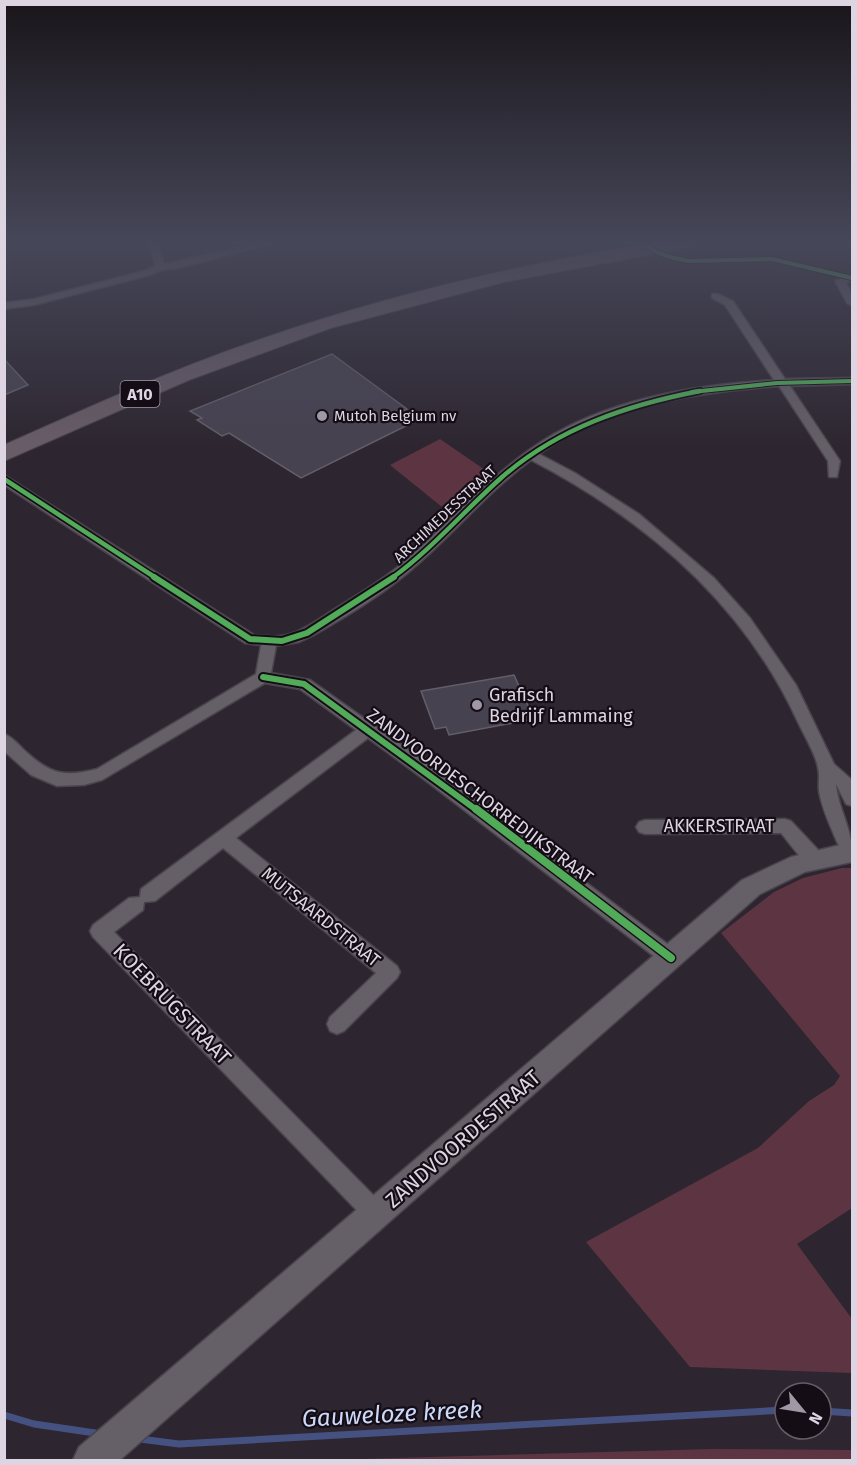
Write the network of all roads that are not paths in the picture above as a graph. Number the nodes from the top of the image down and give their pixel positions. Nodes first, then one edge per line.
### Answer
1 (332, 311) edge
2 (371, 311) edge
3 (735, 311) edge
4 (782, 381) junction
5 (852, 381) edge
6 (4, 440) edge
7 (4, 454) edge
8 (531, 455) junction
9 (833, 474) dead end
10 (4, 479) edge
11 (269, 642) junction
12 (263, 677) junction
13 (367, 730) junction
14 (4, 740) edge
15 (827, 768) junction
16 (852, 799) edge
17 (645, 827) dead end
18 (223, 838) junction
19 (852, 845) edge
20 (852, 852) edge
21 (814, 858) junction
22 (671, 958) junction
23 (337, 1024) dead end
24 (376, 1214) junction
25 (92, 1461) edge

1 - 6 highway, A10
2 - 7 highway, A10
3 - 4 street
4 - 5 street, ARCHIMEDESSTRAAT
4 - 8 street, ARCHIMEDESSTRAAT
4 - 9 street
8 - 11 street, ARCHIMEDESSTRAAT
8 - 15 street
10 - 11 street
11 - 12 street
12 - 13 street, ZANDVOORDESCHORREDIJKSTRAAT
12 - 14 street
13 - 18 street, KOEBRUGSTRAAT
13 - 22 street, ZANDVOORDESCHORREDIJKSTRAAT
15 - 16 street
15 - 19 street
17 - 21 street, AKKERSTRAAT
18 - 23 street, MUTSAARDSTRAAT
18 - 24 street, KOEBRUGSTRAAT
20 - 21 main road, ZANDVOORDESTRAAT
21 - 22 main road, ZANDVOORDESTRAAT
22 - 24 main road, ZANDVOORDESTRAAT
24 - 25 main road, ZANDVOORDESTRAAT

